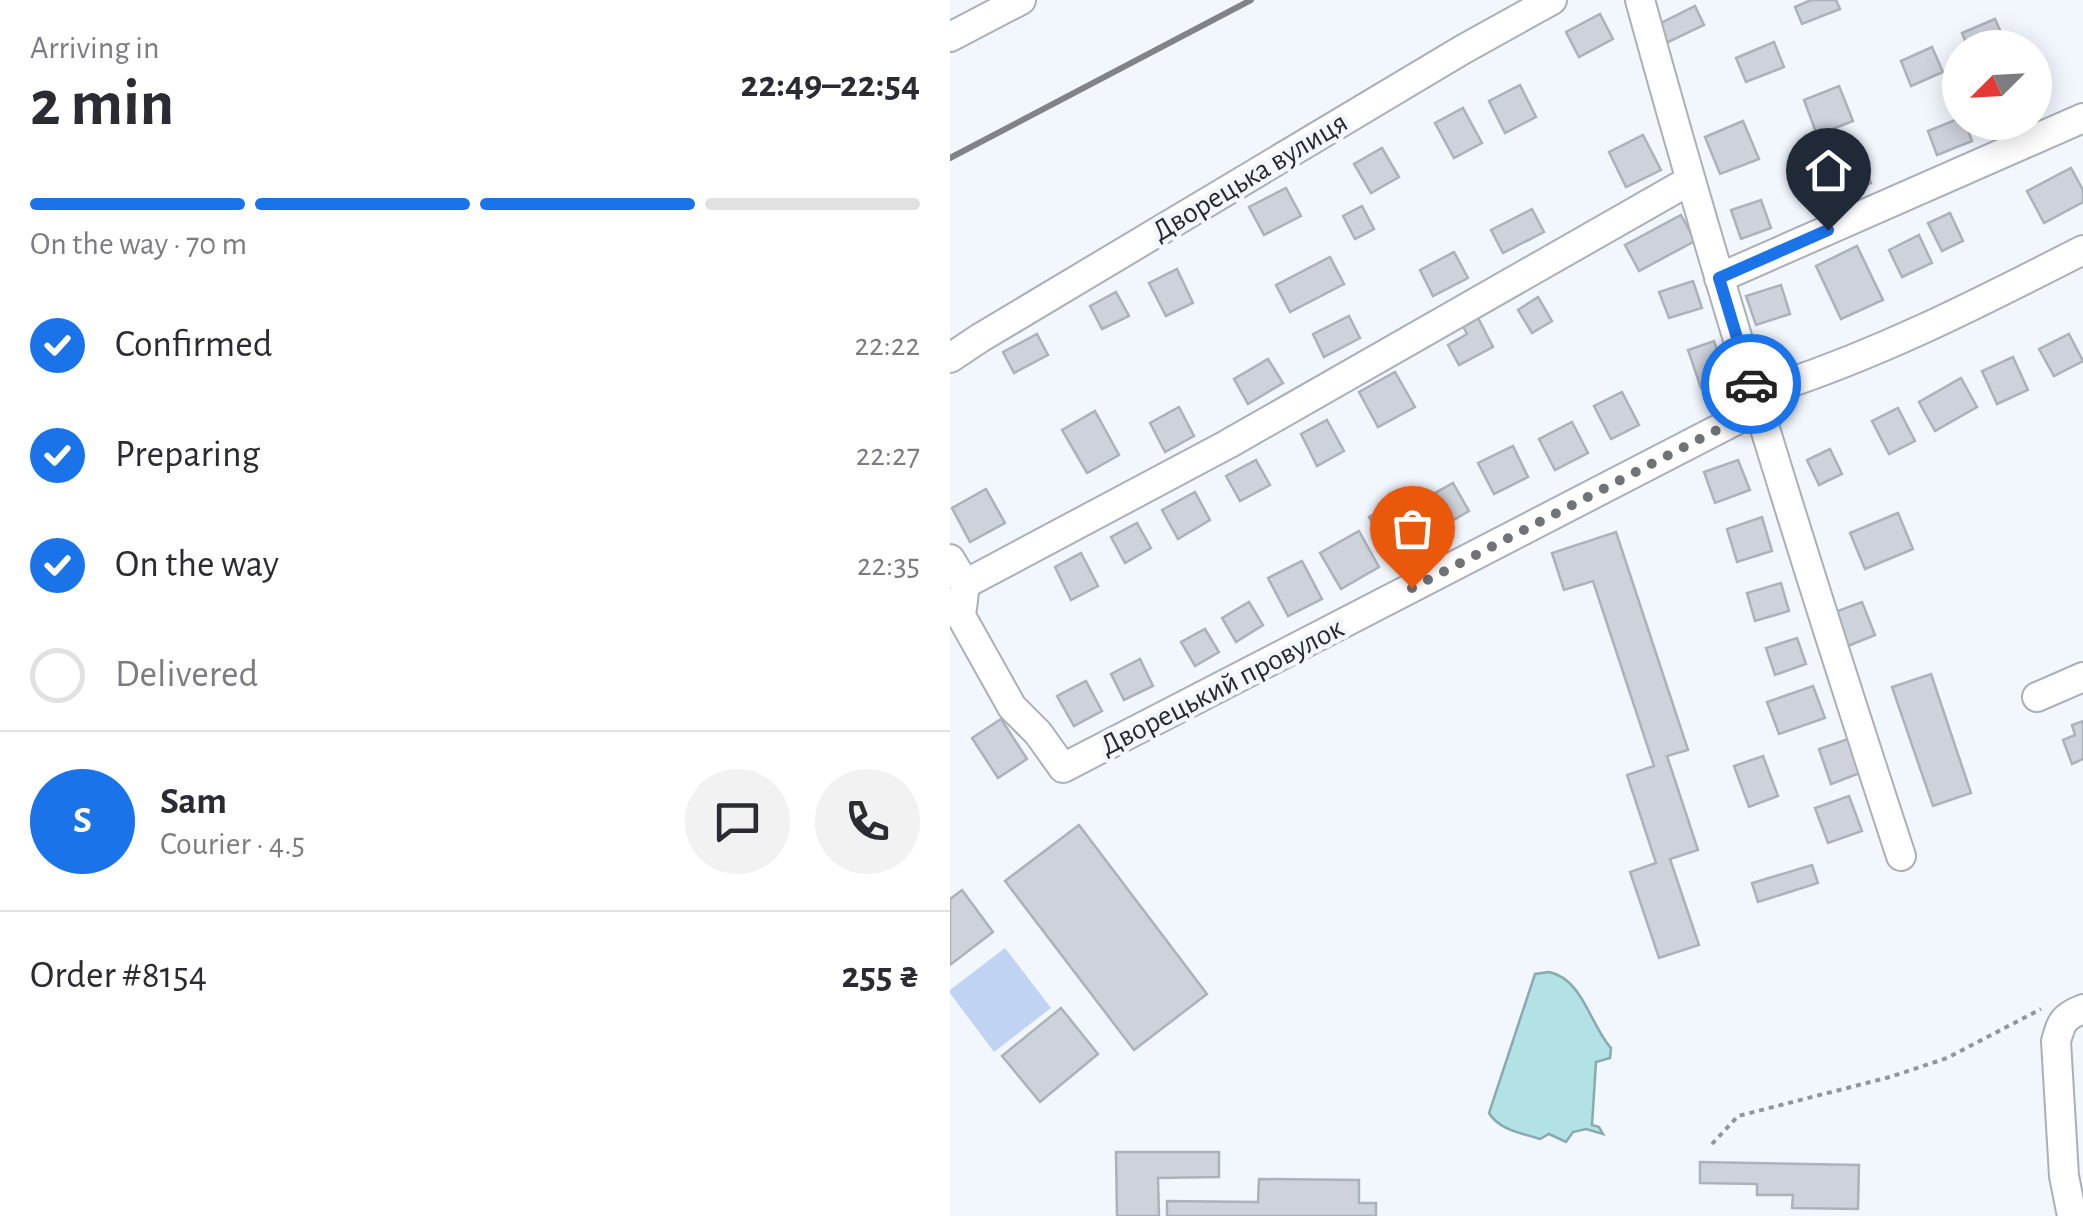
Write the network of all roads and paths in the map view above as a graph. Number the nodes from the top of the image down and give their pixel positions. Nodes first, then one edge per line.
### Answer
1 (1021, 0) edge
2 (1552, 0) edge
3 (1640, 0) edge
4 (950, 36) edge
5 (2083, 118) edge
6 (1690, 181) junction
7 (2083, 250) edge
8 (1719, 278) junction
9 (950, 358) edge
10 (1757, 404) junction
11 (957, 571) edge
12 (2083, 677) edge
13 (2036, 697) dead end
14 (1901, 856) dead end
15 (2048, 1005) dead end
16 (2083, 1009) edge
17 (1712, 1144) dead end
18 (2072, 1216) edge

1 - 4 street
2 - 9 street, Дворецька вулиця
3 - 6 street
5 - 8 street
6 - 8 street
6 - 11 street
7 - 10 street, Дворецький провулок
8 - 10 street
10 - 11 street, Дворецький провулок
10 - 14 street
12 - 13 street
15 - 17 path
16 - 18 street

